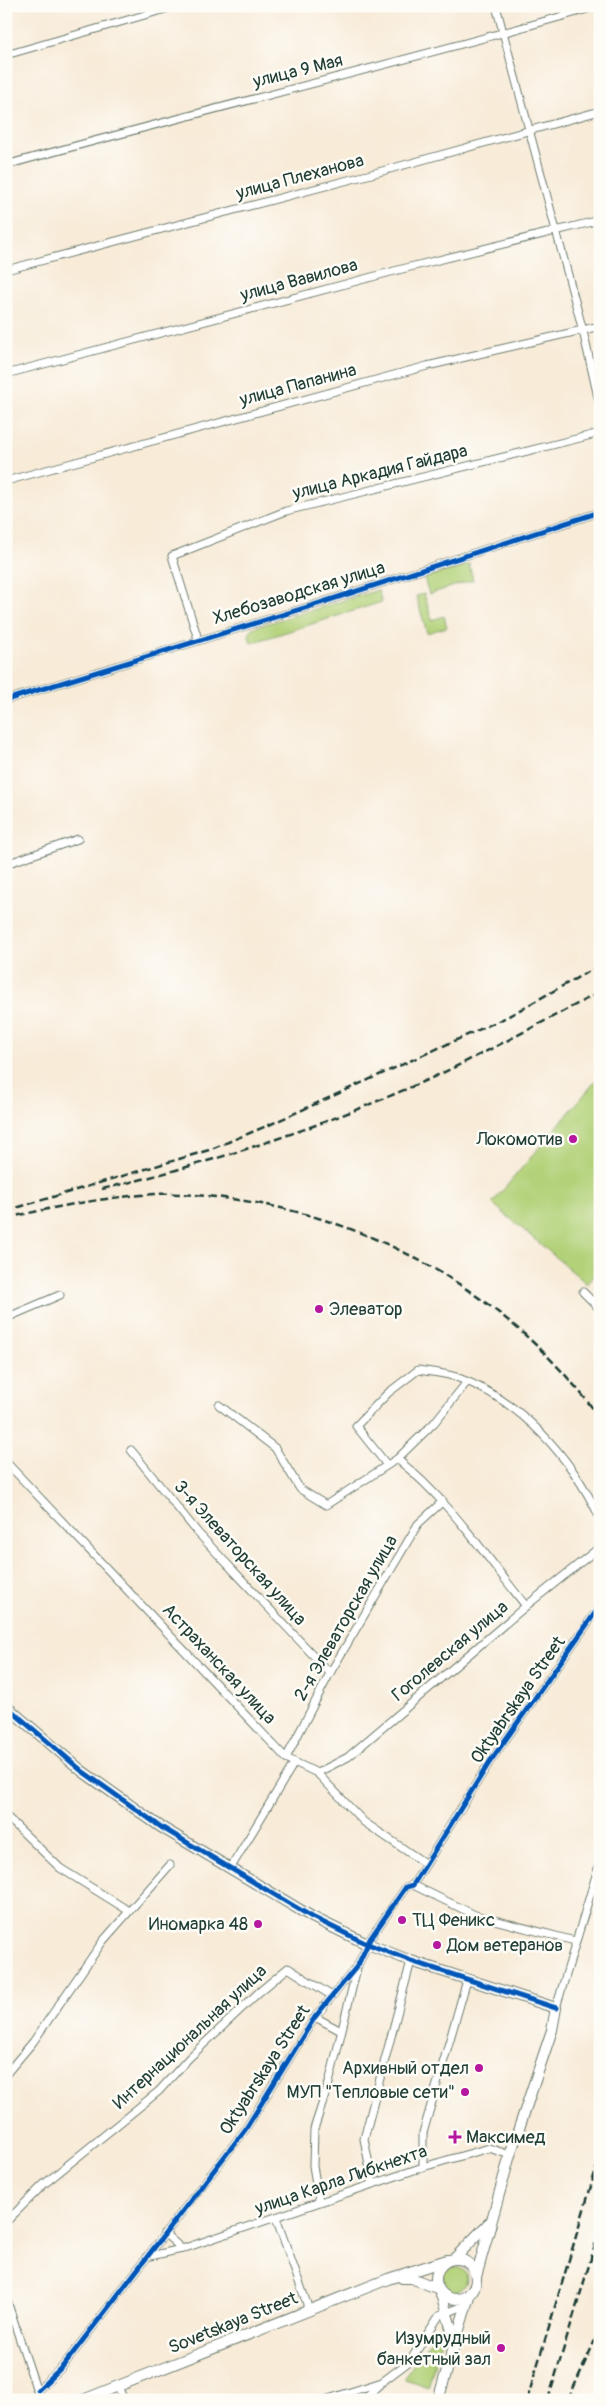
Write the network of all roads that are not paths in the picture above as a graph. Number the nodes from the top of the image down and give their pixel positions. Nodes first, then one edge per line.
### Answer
1 (176, 6) edge
2 (496, 6) edge
3 (598, 6) edge
4 (503, 33) junction
5 (6, 55) edge
6 (600, 110) edge
7 (528, 130) junction
8 (6, 165) edge
9 (600, 220) edge
10 (556, 231) junction
11 (6, 270) edge
12 (600, 326) edge
13 (583, 331) junction
14 (6, 374) edge
15 (600, 406) edge
16 (600, 433) edge
17 (6, 481) edge
18 (600, 512) edge
19 (198, 639) junction
20 (6, 700) edge
21 (78, 839) dead end
22 (6, 864) edge
23 (583, 1292) dead end
24 (60, 1295) dead end
25 (600, 1309) edge
26 (6, 1318) edge
27 (467, 1382) junction
28 (218, 1405) dead end
29 (131, 1450) dead end
30 (397, 1459) junction
31 (6, 1462) edge
32 (387, 1465) junction
33 (443, 1501) junction
34 (600, 1518) edge
35 (600, 1547) edge
36 (526, 1606) junction
37 (600, 1606) edge
38 (330, 1673) junction
39 (6, 1706) edge
40 (286, 1758) junction
41 (294, 1763) junction
42 (317, 1773) junction
43 (6, 1816) edge
44 (600, 1862) edge
45 (426, 1864) junction
46 (170, 1865) dead end
47 (230, 1869) junction
48 (413, 1885) junction
49 (129, 1911) junction
50 (575, 1941) junction
51 (368, 1944) junction
52 (411, 1961) junction
53 (358, 1965) junction
54 (467, 1980) junction
55 (332, 1996) junction
56 (556, 2008) junction
57 (315, 2017) junction
58 (341, 2031) junction
59 (6, 2074) edge
60 (510, 2155) junction
61 (423, 2167) junction
62 (373, 2184) junction
63 (320, 2201) junction
64 (276, 2218) junction
65 (492, 2220) junction
66 (6, 2222) edge
67 (164, 2233) junction
68 (182, 2249) junction
69 (146, 2257) junction
70 (451, 2259) junction
71 (476, 2277) junction
72 (396, 2278) junction
73 (439, 2291) junction
74 (470, 2293) junction
75 (6, 2298) edge
76 (466, 2305) junction
77 (307, 2311) junction
78 (448, 2312) junction
79 (455, 2342) junction
80 (382, 2382) junction
81 (367, 2386) junction
82 (118, 2387) junction
83 (38, 2390) junction
84 (366, 2397) edge
85 (40, 2400) edge
86 (83, 2400) edge
87 (124, 2400) edge
88 (325, 2400) edge
89 (438, 2400) edge

1 - 5 street
2 - 4 street
3 - 4 street, улица 9 Мая
4 - 7 street
4 - 8 street, улица 9 Мая
6 - 7 street, улица Плеханова
7 - 10 street
7 - 11 street, улица Плеханова
9 - 10 street, улица Вавилова
10 - 13 street
10 - 14 street, улица Вавилова
12 - 13 street, улица Папанина
13 - 15 street
13 - 17 street, улица Папанина
16 - 19 street, улица Аркадия Гайдара
18 - 19 street, Хлебозаводская улица
19 - 20 street, Хлебозаводская улица
21 - 22 street
23 - 25 street
24 - 26 street
27 - 30 street
27 - 32 street
27 - 34 street
28 - 32 street
29 - 38 street, 3-я Элеваторская улица
30 - 32 street
30 - 33 street
31 - 40 street, Астраханская улица
33 - 36 street
33 - 38 street, 2-я Элеваторская улица
35 - 36 street, Гоголевская улица
36 - 42 street, Гоголевская улица
37 - 45 street, Oktyabrskaya Street
38 - 40 street, 2-я Элеваторская улица
39 - 47 street
40 - 41 street, Астраханская улица
41 - 42 street, Астраханская улица
41 - 47 street
42 - 45 street, Астраханская улица
43 - 49 street
44 - 50 street
45 - 48 street, Oktyabrskaya Street
46 - 49 street
47 - 51 street
48 - 50 street
48 - 51 street, Oktyabrskaya Street
49 - 59 street
50 - 56 street
51 - 52 street
51 - 53 street, Oktyabrskaya Street
52 - 54 street
52 - 62 street
53 - 55 street, Oktyabrskaya Street
53 - 58 street
54 - 56 street
54 - 61 street
55 - 57 street, Oktyabrskaya Street
55 - 66 street, Интернациональная улица
56 - 60 street
57 - 58 street
57 - 67 street, Oktyabrskaya Street
58 - 63 street
60 - 61 street, улица Карла Либкнехта
60 - 65 street
61 - 62 street, улица Карла Либкнехта
62 - 63 street, улица Карла Либкнехта
63 - 64 street, улица Карла Либкнехта
64 - 68 street, улица Карла Либкнехта
64 - 77 street
65 - 70 street
65 - 71 street
67 - 68 street
67 - 69 street, Oktyabrskaya Street
68 - 69 street, улица Карла Либкнехта
69 - 83 street, Oktyabrskaya Street
70 - 71 street
70 - 72 street, Sovetskaya Street
70 - 73 street
71 - 74 street
72 - 73 street, Sovetskaya Street
72 - 77 street, Sovetskaya Street
73 - 74 street
73 - 78 street
74 - 76 street
75 - 83 street
76 - 78 street
76 - 79 street
77 - 82 street, Sovetskaya Street
78 - 79 street
78 - 80 street
79 - 89 street
80 - 81 street
80 - 84 street
81 - 84 street
81 - 88 street
82 - 86 street, Sovetskaya Street
82 - 87 street
83 - 85 street

